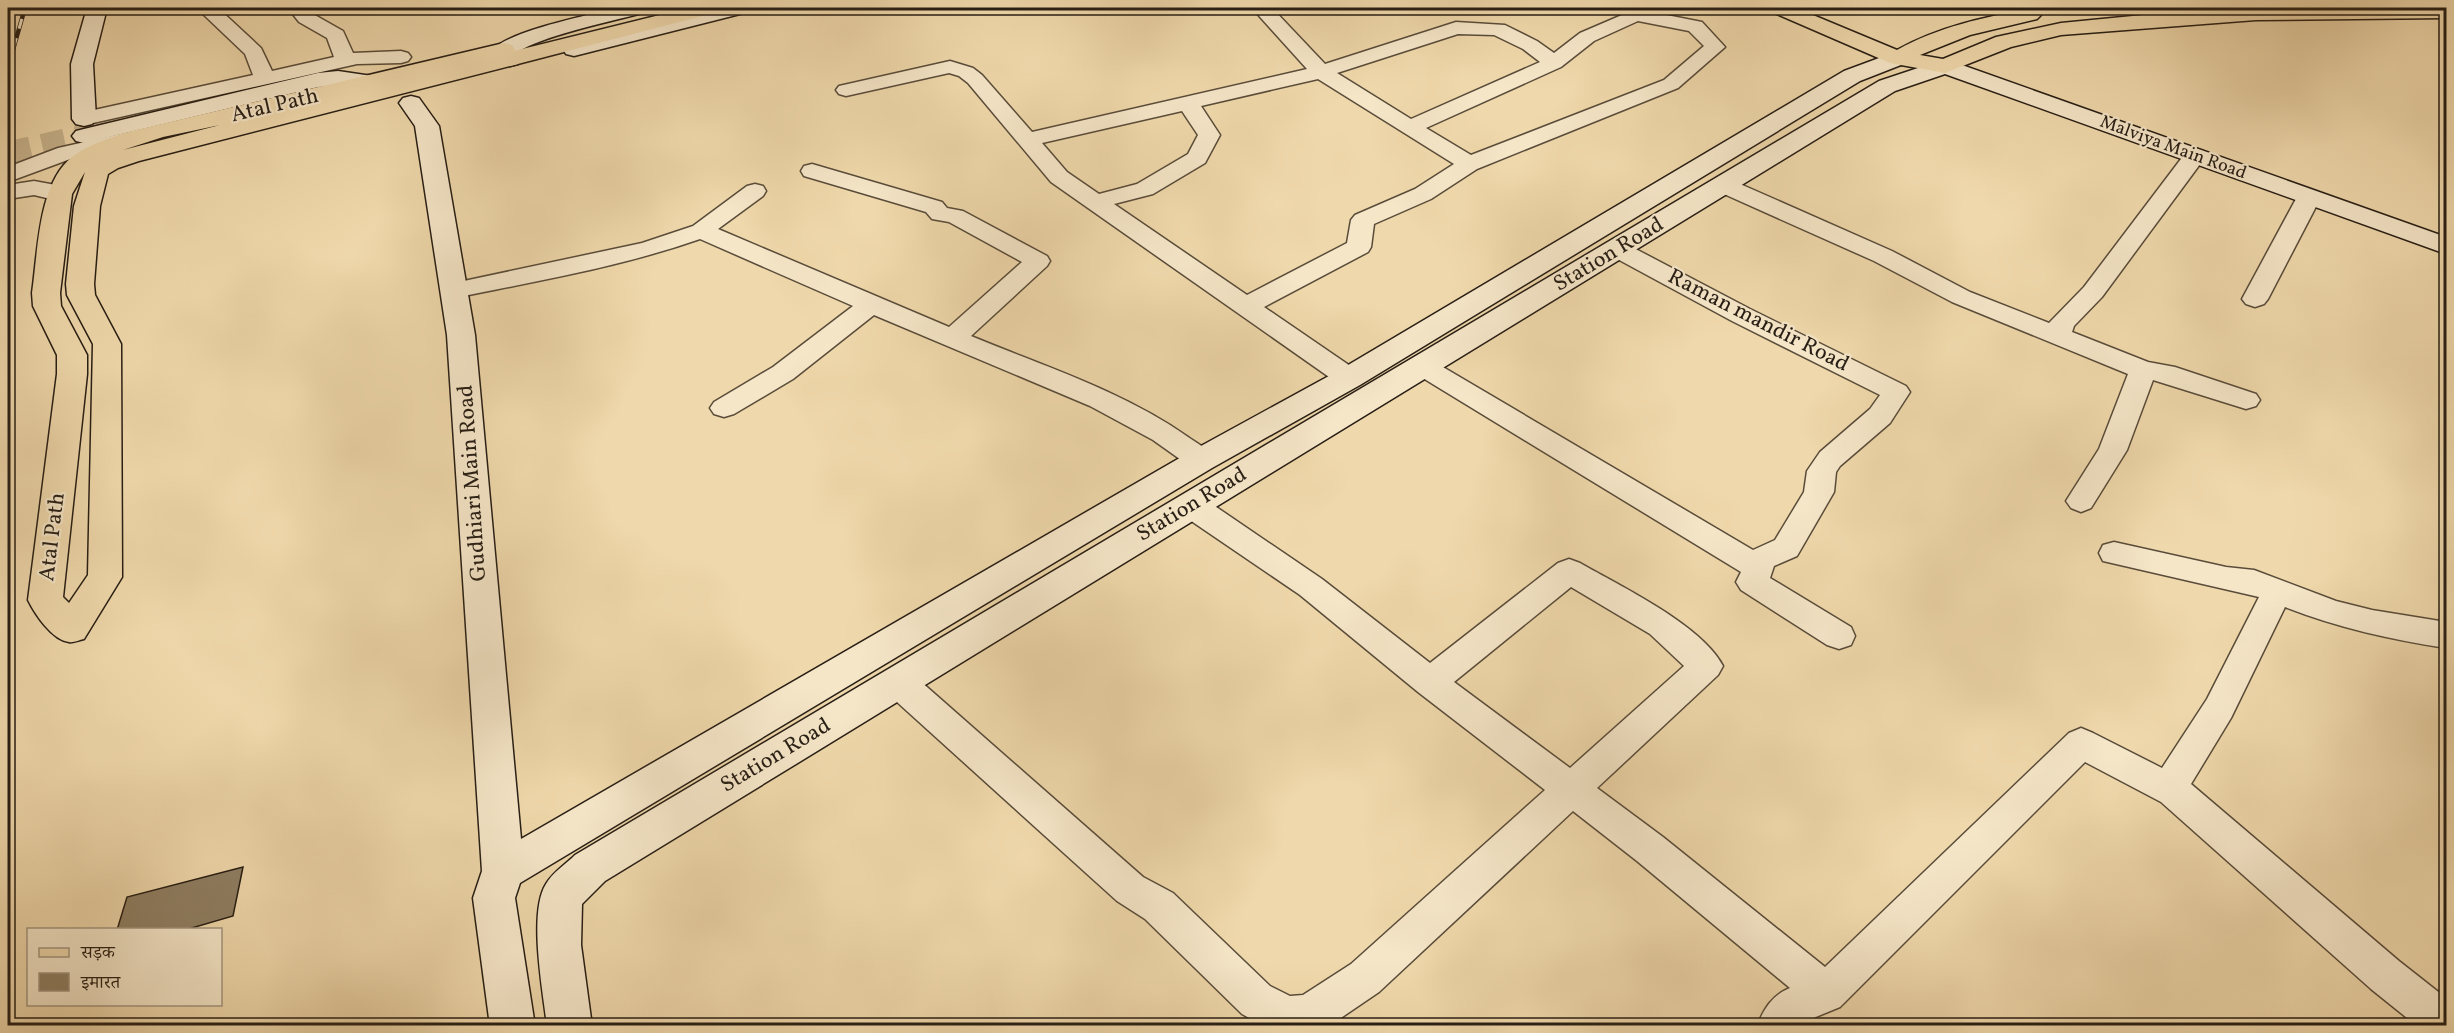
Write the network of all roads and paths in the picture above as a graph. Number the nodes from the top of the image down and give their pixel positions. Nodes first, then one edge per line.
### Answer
1 (97, 8) edge
2 (297, 8) edge
3 (639, 8) edge
4 (669, 8) edge
5 (711, 8) edge
6 (741, 8) edge
7 (1262, 8) edge
8 (1779, 8) edge
9 (2096, 8) edge
10 (215, 9) edge
11 (1640, 11) edge
12 (2446, 12) edge
13 (552, 43) junction
14 (1907, 46) junction
15 (507, 55) junction
16 (344, 56) junction
17 (401, 57) dead end
18 (1956, 61) junction
19 (1554, 63) junction
20 (263, 72) junction
21 (1321, 72) junction
22 (364, 81) dead end
23 (846, 90) dead end
24 (411, 103) dead end
25 (1188, 103) junction
26 (1410, 127) junction
27 (84, 128) junction
28 (153, 134) junction
29 (1028, 140) junction
30 (2195, 156) junction
31 (1468, 164) junction
32 (812, 171) dead end
33 (2267, 174) junction
34 (8, 175) edge
35 (1723, 184) junction
36 (755, 191) dead end
37 (8, 192) edge
38 (59, 194) junction
39 (2309, 197) junction
40 (1096, 202) junction
41 (700, 231) junction
42 (2446, 231) edge
43 (2446, 246) edge
44 (1619, 250) junction
45 (454, 290) junction
46 (2255, 299) dead end
47 (872, 304) junction
48 (1244, 307) junction
49 (2058, 335) junction
50 (954, 337) junction
51 (1422, 366) junction
52 (2143, 370) junction
53 (1349, 378) junction
54 (2246, 400) dead end
55 (724, 408) dead end
56 (1201, 460) junction
57 (2081, 501) dead end
58 (1192, 506) junction
59 (2114, 553) dead end
60 (1758, 568) junction
61 (2279, 591) junction
62 (2446, 635) edge
63 (1839, 636) dead end
64 (1430, 682) junction
65 (899, 683) junction
66 (1573, 789) junction
67 (2174, 791) junction
68 (503, 871) junction
69 (1826, 993) junction
70 (2446, 1023) edge
71 (513, 1026) edge
72 (570, 1026) edge
73 (1777, 1026) edge

1 - 27 street
2 - 16 street
3 - 15 street
4 - 13 main road
5 - 13 main road
6 - 15 street
7 - 21 street
8 - 14 main road, Malviya Main Road
9 - 14 main road
10 - 20 street
11 - 19 street
11 - 31 street
12 - 18 main road
13 - 15 main road
14 - 18 main road, Malviya Main Road
14 - 53 street, Station Road
15 - 28 main road, Atal Path
15 - 38 main road, Atal Path
16 - 17 street
16 - 20 street
18 - 30 street, Malviya Main Road
18 - 33 street
18 - 35 street, Station Road
19 - 21 street
19 - 26 street
20 - 27 street
21 - 25 street
21 - 26 street
22 - 27 street
23 - 29 street
24 - 45 street, Gudhiari Main Road
25 - 29 street
25 - 40 street
26 - 31 street
28 - 34 street
28 - 38 main road, Atal Path
29 - 40 street
30 - 33 street, Malviya Main Road
30 - 49 street
31 - 48 street
32 - 50 street
33 - 39 street, Malviya Main Road
33 - 42 street
35 - 44 street, Station Road
35 - 49 street
36 - 41 street
37 - 38 street
39 - 43 street, Malviya Main Road
39 - 46 street
40 - 48 street
41 - 45 street
41 - 47 street
44 - 51 street, Station Road
44 - 60 street, Raman mandir Road
45 - 68 street, Gudhiari Main Road
47 - 50 street
47 - 55 street
48 - 53 street
49 - 52 street
50 - 56 street
51 - 58 street, Station Road
51 - 60 street
52 - 54 street
52 - 57 street
53 - 56 street, Station Road
56 - 68 street, Station Road
58 - 64 street
58 - 65 street, Station Road
59 - 61 street
60 - 63 street
61 - 62 street
61 - 67 street
64 - 66 street
64 - 66 street
65 - 66 street
65 - 72 street, Station Road
66 - 69 street
67 - 69 street
67 - 70 street
68 - 71 street
69 - 73 street

